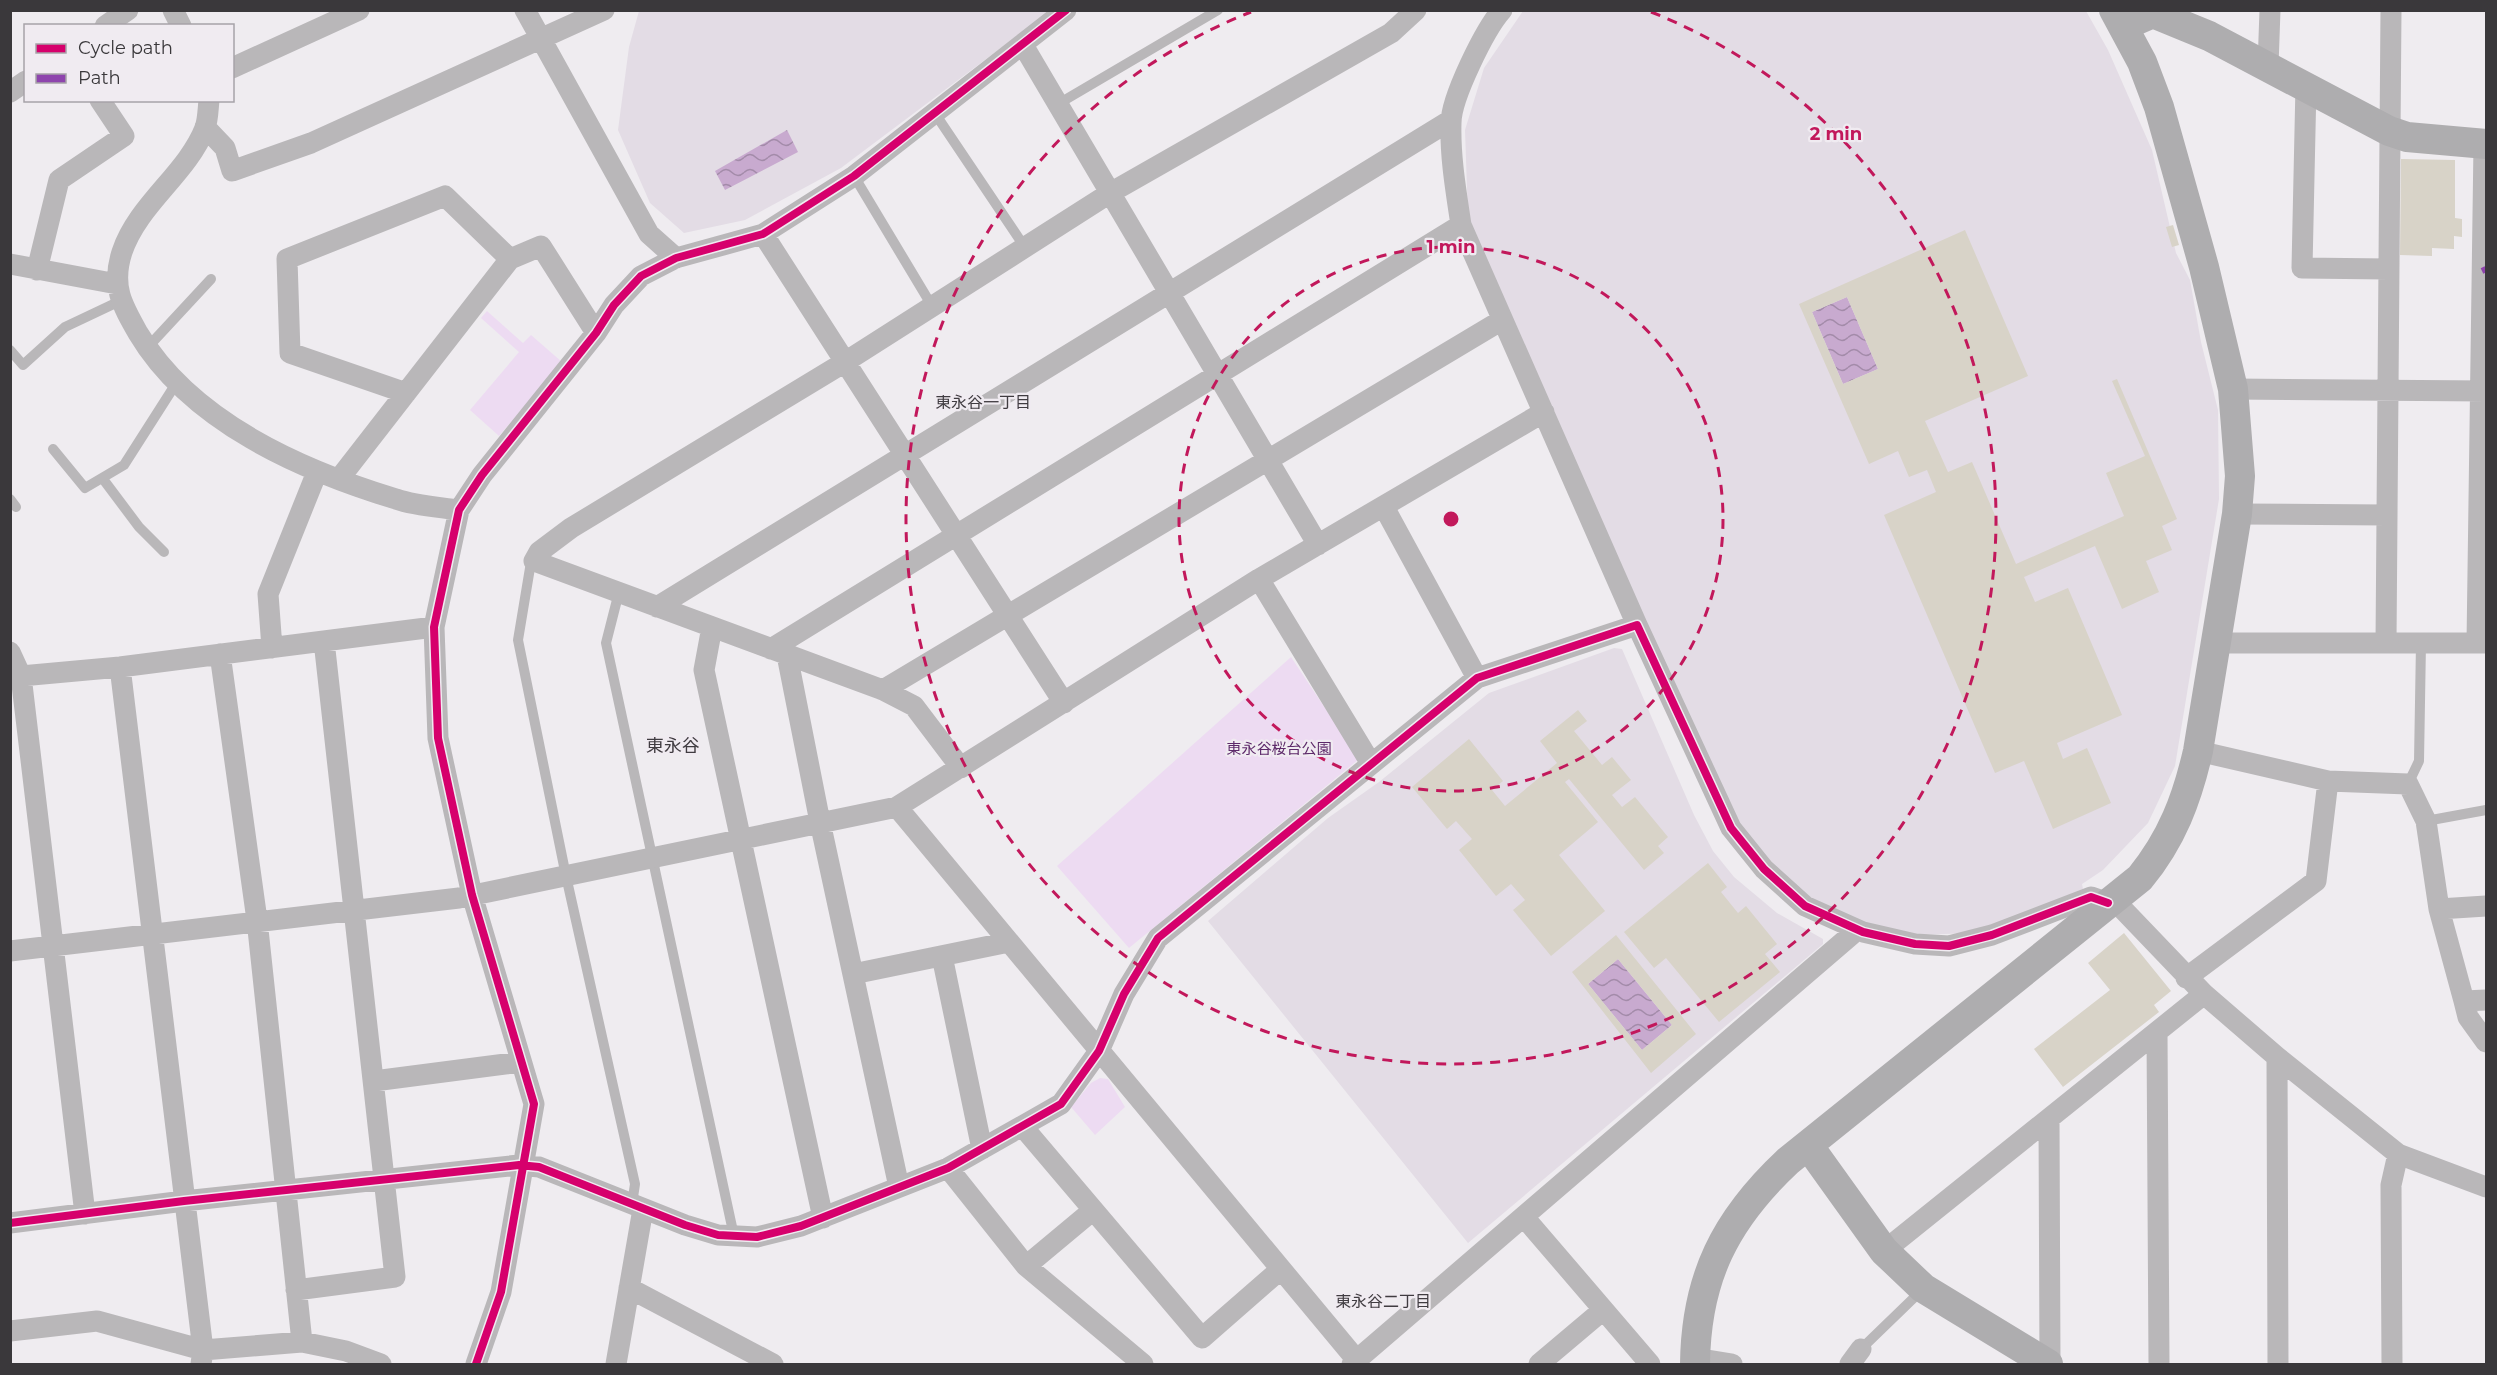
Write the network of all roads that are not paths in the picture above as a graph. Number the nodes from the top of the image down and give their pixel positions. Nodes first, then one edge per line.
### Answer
1 (128, 10) edge
2 (173, 10) edge
3 (359, 10) edge
4 (525, 10) edge
5 (604, 10) edge
6 (1066, 10) edge
7 (1218, 10) edge
8 (1416, 10) edge
9 (1502, 10) edge
10 (2270, 10) edge
11 (2391, 10) edge
12 (2153, 12) edge
13 (2118, 18) edge
14 (108, 24) edge
15 (180, 24) edge
16 (540, 39) junction
17 (1023, 45) junction
18 (2268, 66) junction
19 (234, 67) edge
20 (24, 82) edge
21 (2306, 85) junction
22 (10, 92) edge
23 (101, 102) edge
24 (209, 102) edge
25 (1058, 104) junction
26 (934, 112) junction
27 (1451, 120) junction
28 (206, 127) junction
29 (2389, 131) junction
30 (2485, 144) edge
31 (854, 176) junction
32 (1110, 193) junction
33 (1461, 225) junction
34 (763, 234) junction
35 (1024, 246) junction
36 (676, 258) junction
37 (510, 259) junction
38 (10, 264) edge
39 (37, 270) junction
40 (2388, 270) junction
41 (211, 279) dead end
42 (118, 293) junction
43 (1169, 293) junction
44 (932, 306) junction
45 (1502, 320) junction
46 (597, 333) junction
47 (147, 348) junction
48 (10, 350) edge
49 (845, 362) junction
50 (1218, 375) junction
51 (177, 382) junction
52 (2233, 389) junction
53 (2388, 391) junction
54 (2484, 391) edge
55 (406, 393) junction
56 (1544, 412) junction
57 (53, 449) dead end
58 (905, 455) junction
59 (1268, 460) junction
60 (317, 472) junction
61 (103, 479) junction
62 (339, 479) junction
63 (1384, 507) junction
64 (459, 510) junction
65 (2237, 514) junction
66 (2387, 515) junction
67 (957, 535) junction
68 (1318, 545) junction
69 (164, 552) dead end
70 (534, 561) junction
71 (1259, 579) junction
72 (619, 592) junction
73 (657, 607) junction
74 (1008, 616) junction
75 (1637, 625) junction
76 (434, 627) junction
77 (712, 627) junction
78 (324, 641) junction
79 (2216, 643) junction
80 (2386, 643) junction
81 (2421, 643) junction
82 (2482, 643) edge
83 (272, 648) junction
84 (10, 652) edge
85 (779, 652) junction
86 (220, 654) junction
87 (120, 667) junction
88 (16, 676) edge
89 (1477, 678) junction
90 (883, 690) junction
91 (1064, 703) junction
92 (2198, 751) junction
93 (1370, 762) junction
94 (961, 768) junction
95 (2328, 781) junction
96 (2408, 784) junction
97 (897, 807) junction
98 (2487, 810) edge
99 (2426, 820) junction
100 (820, 822) junction
101 (739, 840) junction
102 (653, 858) junction
103 (566, 876) junction
104 (472, 895) junction
105 (2111, 901) junction
106 (2487, 906) edge
107 (354, 909) junction
108 (2439, 909) junction
109 (256, 920) junction
110 (1857, 930) junction
111 (152, 933) junction
112 (1009, 942) junction
113 (53, 946) junction
114 (10, 951) edge
115 (942, 956) junction
116 (853, 974) junction
117 (2186, 978) junction
118 (2204, 994) junction
119 (2487, 1000) edge
120 (2463, 1001) junction
121 (2157, 1032) junction
122 (2487, 1042) edge
123 (1099, 1051) junction
124 (2277, 1057) junction
125 (521, 1062) junction
126 (374, 1081) junction
127 (2049, 1119) junction
128 (1023, 1127) junction
129 (1808, 1145) junction
130 (982, 1149) junction
131 (2398, 1154) junction
132 (524, 1166) junction
133 (948, 1168) junction
134 (385, 1180) junction
135 (899, 1187) junction
136 (2487, 1187) edge
137 (285, 1191) junction
138 (184, 1201) junction
139 (638, 1206) junction
140 (1092, 1211) junction
141 (85, 1214) junction
142 (1524, 1216) junction
143 (823, 1218) junction
144 (10, 1223) edge
145 (734, 1236) junction
146 (1884, 1251) junction
147 (1026, 1266) junction
148 (1281, 1269) junction
149 (629, 1288) junction
150 (1923, 1288) junction
151 (296, 1290) junction
152 (1603, 1310) junction
153 (10, 1331) edge
154 (302, 1342) junction
155 (202, 1357) edge
156 (1855, 1357) edge
157 (1695, 1361) edge
158 (1356, 1363) edge
159 (381, 1365) edge
160 (476, 1365) edge
161 (616, 1365) edge
162 (772, 1365) edge
163 (1143, 1365) edge
164 (1539, 1365) edge
165 (1650, 1365) edge
166 (1732, 1365) edge
167 (2049, 1365) edge
168 (2159, 1365) edge
169 (2278, 1365) edge
170 (2392, 1365) edge

1 - 14 street
2 - 15 street
3 - 19 street
4 - 16 street
5 - 16 street
6 - 17 street
7 - 25 lane
8 - 32 street
9 - 27 street
10 - 18 street
11 - 29 street
12 - 13 street
12 - 18 street
13 - 52 street
16 - 28 street
16 - 36 street
17 - 25 street
17 - 26 street
18 - 21 street
20 - 22 street
21 - 29 street
21 - 40 street
23 - 39 street
24 - 28 street
25 - 32 street
26 - 31 street
26 - 35 lane
27 - 33 street
27 - 43 street
28 - 42 street
29 - 30 street
29 - 40 street
30 - 54 street
31 - 34 street
31 - 44 lane
32 - 35 street
32 - 43 street
33 - 45 street
33 - 50 street
34 - 36 street
34 - 49 street
35 - 44 street
36 - 46 street
37 - 46 street
37 - 55 street
37 - 55 street
38 - 39 street
39 - 42 street
40 - 53 street
41 - 47 lane
42 - 47 street
42 - 48 lane
43 - 50 street
43 - 58 street
44 - 49 street
45 - 56 street
45 - 59 street
46 - 64 street
47 - 51 street
49 - 58 street
49 - 70 street
50 - 59 street
50 - 67 street
51 - 60 street
51 - 61 lane
52 - 53 street
52 - 65 street
53 - 54 street
53 - 66 street
54 - 82 street
55 - 62 street
56 - 63 street
56 - 75 street
57 - 61 lane
58 - 67 street
58 - 73 street
59 - 68 street
59 - 74 street
60 - 62 street
60 - 83 street
61 - 69 lane
62 - 64 street
63 - 68 street
63 - 89 street
64 - 76 street
65 - 66 street
65 - 79 street
66 - 80 street
67 - 74 street
67 - 85 street
68 - 71 street
70 - 72 street
70 - 103 lane
71 - 91 street
71 - 93 street
72 - 73 street
72 - 102 lane
73 - 77 street
74 - 90 street
74 - 91 street
75 - 89 street
75 - 110 street
76 - 78 street
76 - 104 street
77 - 85 street
77 - 101 street
78 - 83 street
78 - 107 street
79 - 80 street
79 - 92 street
80 - 81 street
81 - 82 street
81 - 96 lane
83 - 86 street
84 - 88 street
85 - 90 street
85 - 100 street
86 - 87 street
86 - 109 street
87 - 88 street
87 - 111 street
88 - 113 street
89 - 93 street
90 - 94 street
91 - 94 street
92 - 95 street
92 - 105 street
93 - 123 street
94 - 97 street
95 - 96 street
95 - 117 street
96 - 99 street
97 - 100 street
97 - 112 street
98 - 99 lane
99 - 108 street
100 - 101 street
100 - 116 street
101 - 102 street
101 - 143 street
102 - 103 street
102 - 145 lane
103 - 104 street
103 - 139 lane
104 - 107 street
104 - 125 street
105 - 110 street
105 - 117 street
105 - 129 street
106 - 108 street
107 - 109 street
107 - 126 street
108 - 120 street
109 - 111 street
109 - 137 street
110 - 142 street
111 - 113 street
111 - 138 street
112 - 115 street
112 - 123 street
113 - 114 street
113 - 141 street
115 - 116 street
115 - 130 street
116 - 135 street
117 - 118 street
118 - 121 street
118 - 124 street
119 - 120 street
120 - 122 street
121 - 127 street
121 - 168 street
123 - 128 street
123 - 148 street
124 - 131 street
124 - 169 street
125 - 126 street
125 - 132 street
126 - 134 street
127 - 146 street
127 - 167 street
128 - 130 street
128 - 140 street
129 - 146 street
129 - 157 street
130 - 133 street
131 - 136 street
131 - 170 street
132 - 134 street
132 - 139 street
132 - 160 street
133 - 135 street
133 - 147 street
134 - 137 street
134 - 151 street
135 - 143 street
137 - 138 street
137 - 151 street
138 - 141 street
138 - 155 street
139 - 145 street
139 - 149 street
140 - 147 street
140 - 148 street
141 - 144 street
142 - 152 street
142 - 158 street
143 - 145 street
146 - 150 street
147 - 163 street
148 - 158 street
149 - 161 street
149 - 162 street
150 - 156 lane
150 - 167 street
151 - 154 street
152 - 164 street
152 - 165 street
153 - 155 street
154 - 155 street
154 - 159 street
157 - 166 street

